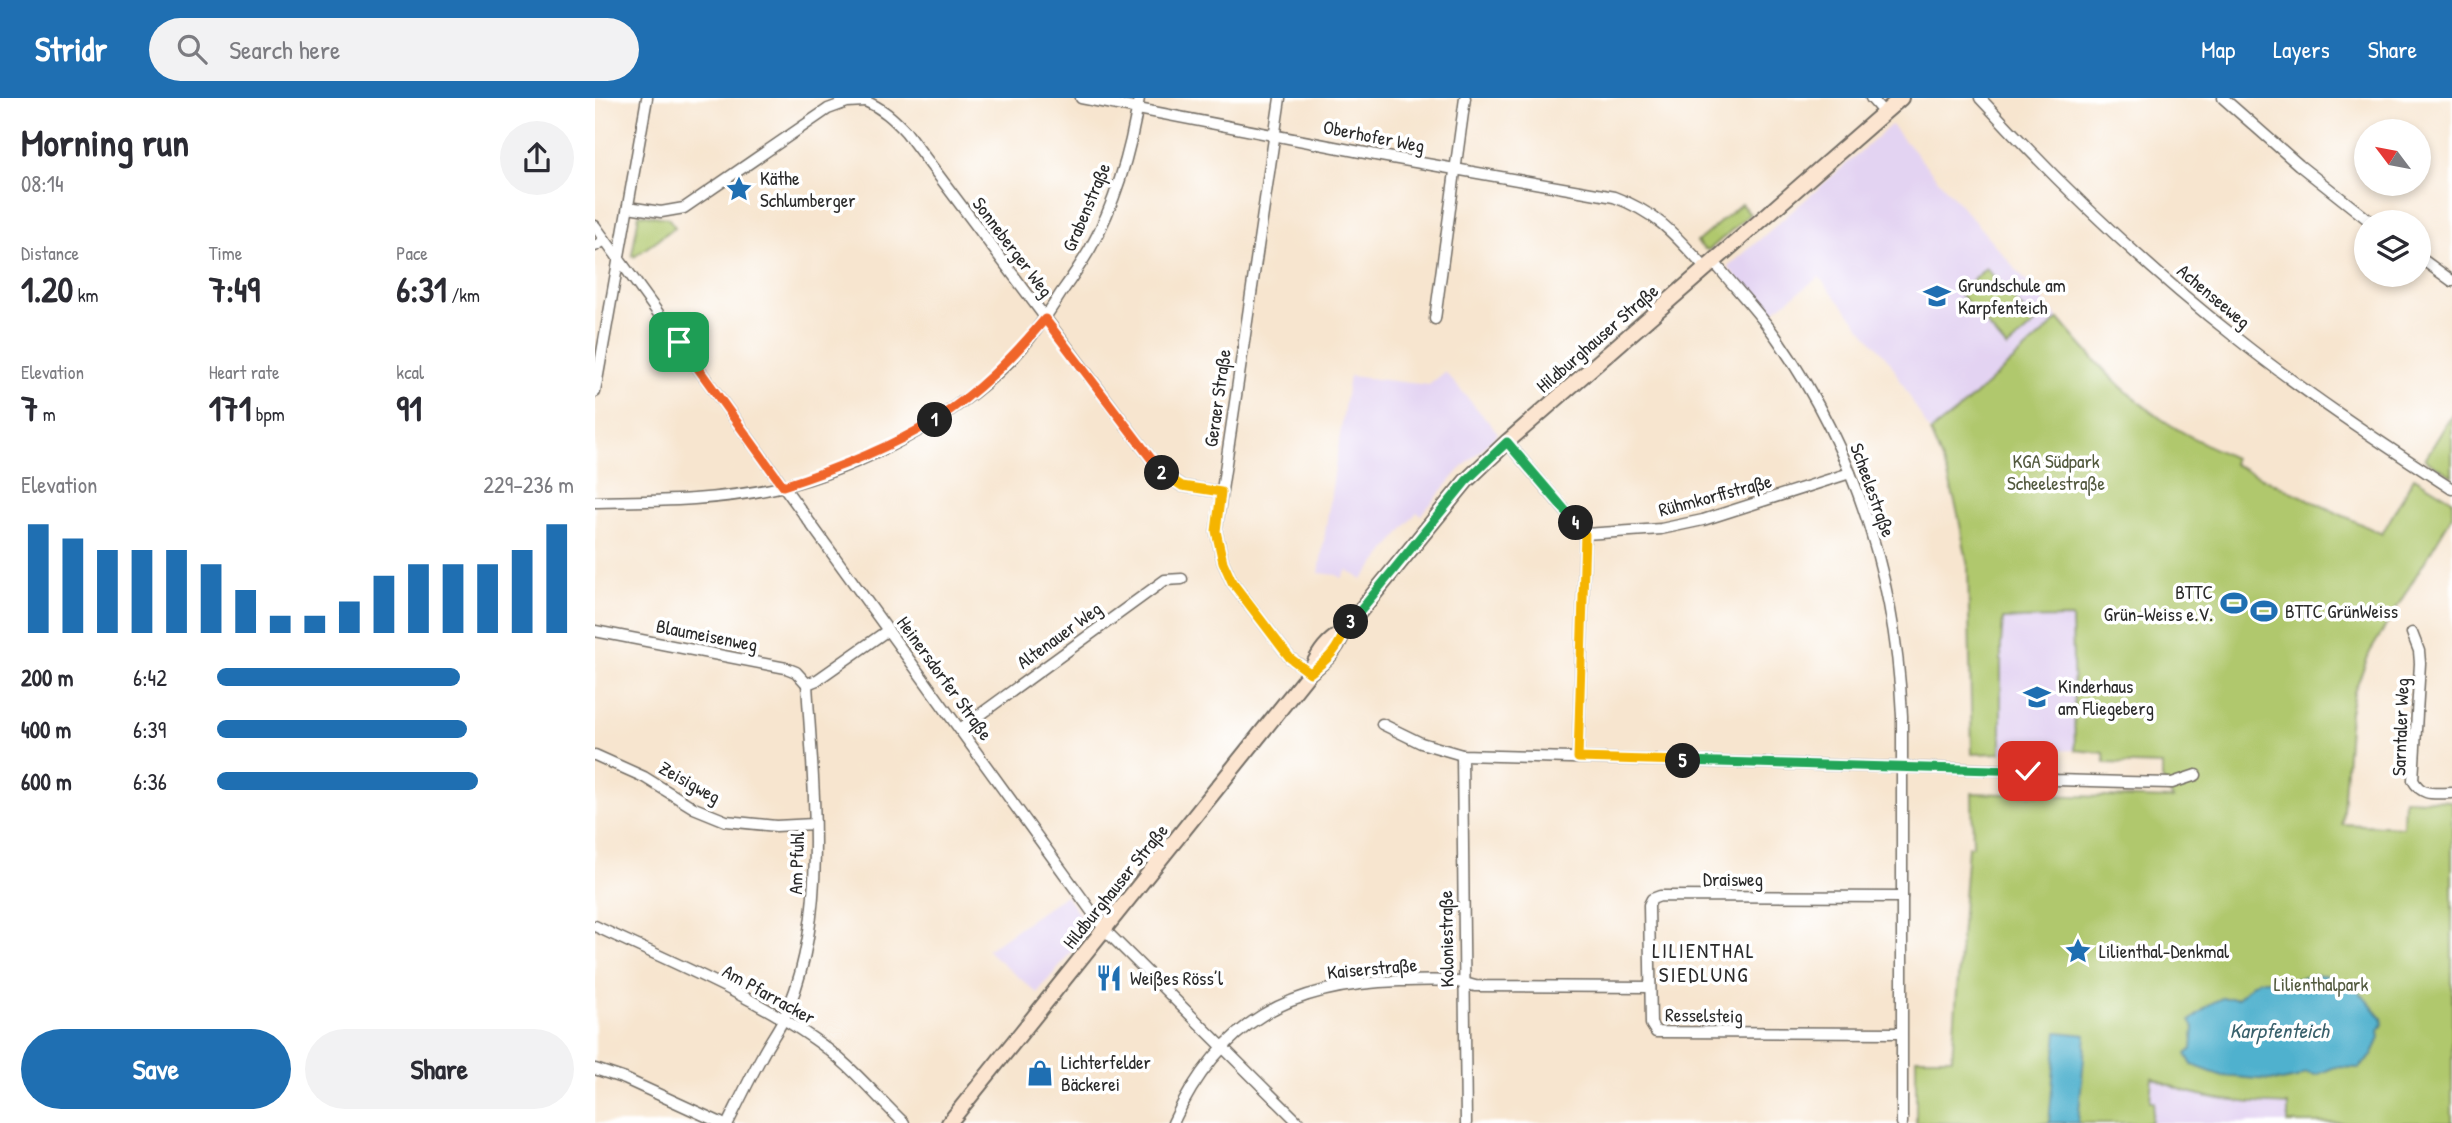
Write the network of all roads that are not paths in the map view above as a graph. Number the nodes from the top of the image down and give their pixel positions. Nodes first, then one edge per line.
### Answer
1 (647, 98) edge
2 (1081, 98) edge
3 (1279, 98) edge
4 (1465, 98) edge
5 (1871, 98) edge
6 (1902, 98) edge
7 (1980, 98) edge
8 (2223, 98) edge
9 (865, 99) edge
10 (1138, 103) edge
11 (1884, 113) junction
12 (1273, 134) junction
13 (1454, 169) junction
14 (628, 207) junction
15 (2356, 210) edge
16 (595, 226) edge
17 (605, 240) junction
18 (595, 246) edge
19 (618, 258) junction
20 (1710, 265) junction
21 (2431, 266) edge
22 (2452, 281) edge
23 (1045, 319) junction
24 (1435, 319) dead end
25 (595, 392) edge
26 (1507, 442) junction
27 (1850, 473) junction
28 (783, 486) junction
29 (2452, 489) edge
30 (1221, 492) junction
31 (595, 502) edge
32 (1585, 534) junction
33 (1182, 579) dead end
34 (888, 630) junction
35 (595, 631) edge
36 (2412, 633) dead end
37 (1310, 673) junction
38 (807, 684) junction
39 (1382, 724) dead end
40 (960, 729) junction
41 (595, 755) edge
42 (1462, 755) junction
43 (1578, 758) junction
44 (1902, 767) junction
45 (2196, 775) dead end
46 (2452, 793) edge
47 (814, 824) junction
48 (1902, 897) junction
49 (595, 926) edge
50 (1105, 930) junction
51 (1464, 982) junction
52 (1650, 987) junction
53 (784, 1019) junction
54 (1901, 1033) junction
55 (1223, 1047) junction
56 (595, 1069) edge
57 (721, 1123) edge
58 (728, 1123) edge
59 (904, 1123) edge
60 (949, 1123) edge
61 (1173, 1123) edge
62 (1299, 1123) edge
63 (1466, 1123) edge
64 (1902, 1123) edge

1 - 14 street
2 - 10 street, Oberhofer Weg
3 - 12 street, Geraer Straße
4 - 13 street
5 - 11 street
6 - 11 main road, Hildburghauser Straße
7 - 29 street, Achenseeweg
8 - 15 street
9 - 14 street
9 - 23 street, Sonneberger Weg
10 - 12 street, Oberhofer Weg
10 - 23 street, Grabenstraße
11 - 20 main road, Hildburghauser Straße
12 - 13 street, Oberhofer Weg
12 - 30 street, Geraer Straße
13 - 20 street, Oberhofer Weg
13 - 24 street
14 - 19 street
16 - 17 street, Heinersdorfer Straße
17 - 18 street
17 - 19 street, Heinersdorfer Straße
19 - 25 street
19 - 28 street, Heinersdorfer Straße
20 - 26 main road, Hildburghauser Straße
20 - 27 street, Scheelestraße
21 - 22 street
23 - 28 street, Grabenstraße
23 - 30 street, Sonneberger Weg
26 - 32 street
26 - 37 main road, Hildburghauser Straße
27 - 32 street, Rühmkorffstraße
27 - 44 street, Scheelestraße
28 - 31 street, Grabenstraße
28 - 34 street, Heinersdorfer Straße
30 - 37 street, Geraer Straße
32 - 43 street
33 - 40 street, Altenauer Weg
34 - 38 street
34 - 40 street, Heinersdorfer Straße
35 - 38 street, Blaumeisenweg
36 - 46 street, Sarntaler Weg
37 - 50 main road, Hildburghauser Straße
38 - 47 street, Am Pfuhl
39 - 42 street
40 - 50 street, Heinersdorfer Straße
41 - 47 street, Zeisigweg
42 - 43 street
42 - 51 street, Koloniestraße
43 - 44 street
44 - 45 street
44 - 48 street, Scheelestraße
47 - 53 street, Am Pfuhl
48 - 52 street, Draisweg
48 - 54 street, Scheelestraße
49 - 53 street, Am Pfarracker
50 - 55 street, Heinersdorfer Straße
50 - 60 main road, Hildburghauser Straße
51 - 52 street, Resselsteig
51 - 55 street, Kaiserstraße
51 - 63 street, Koloniestraße
52 - 54 street, Resselsteig
53 - 58 street, Am Pfuhl
53 - 59 street, Am Pfarracker
54 - 64 street, Scheelestraße
55 - 61 street, Kaiserstraße
55 - 62 street, Heinersdorfer Straße
56 - 57 street

